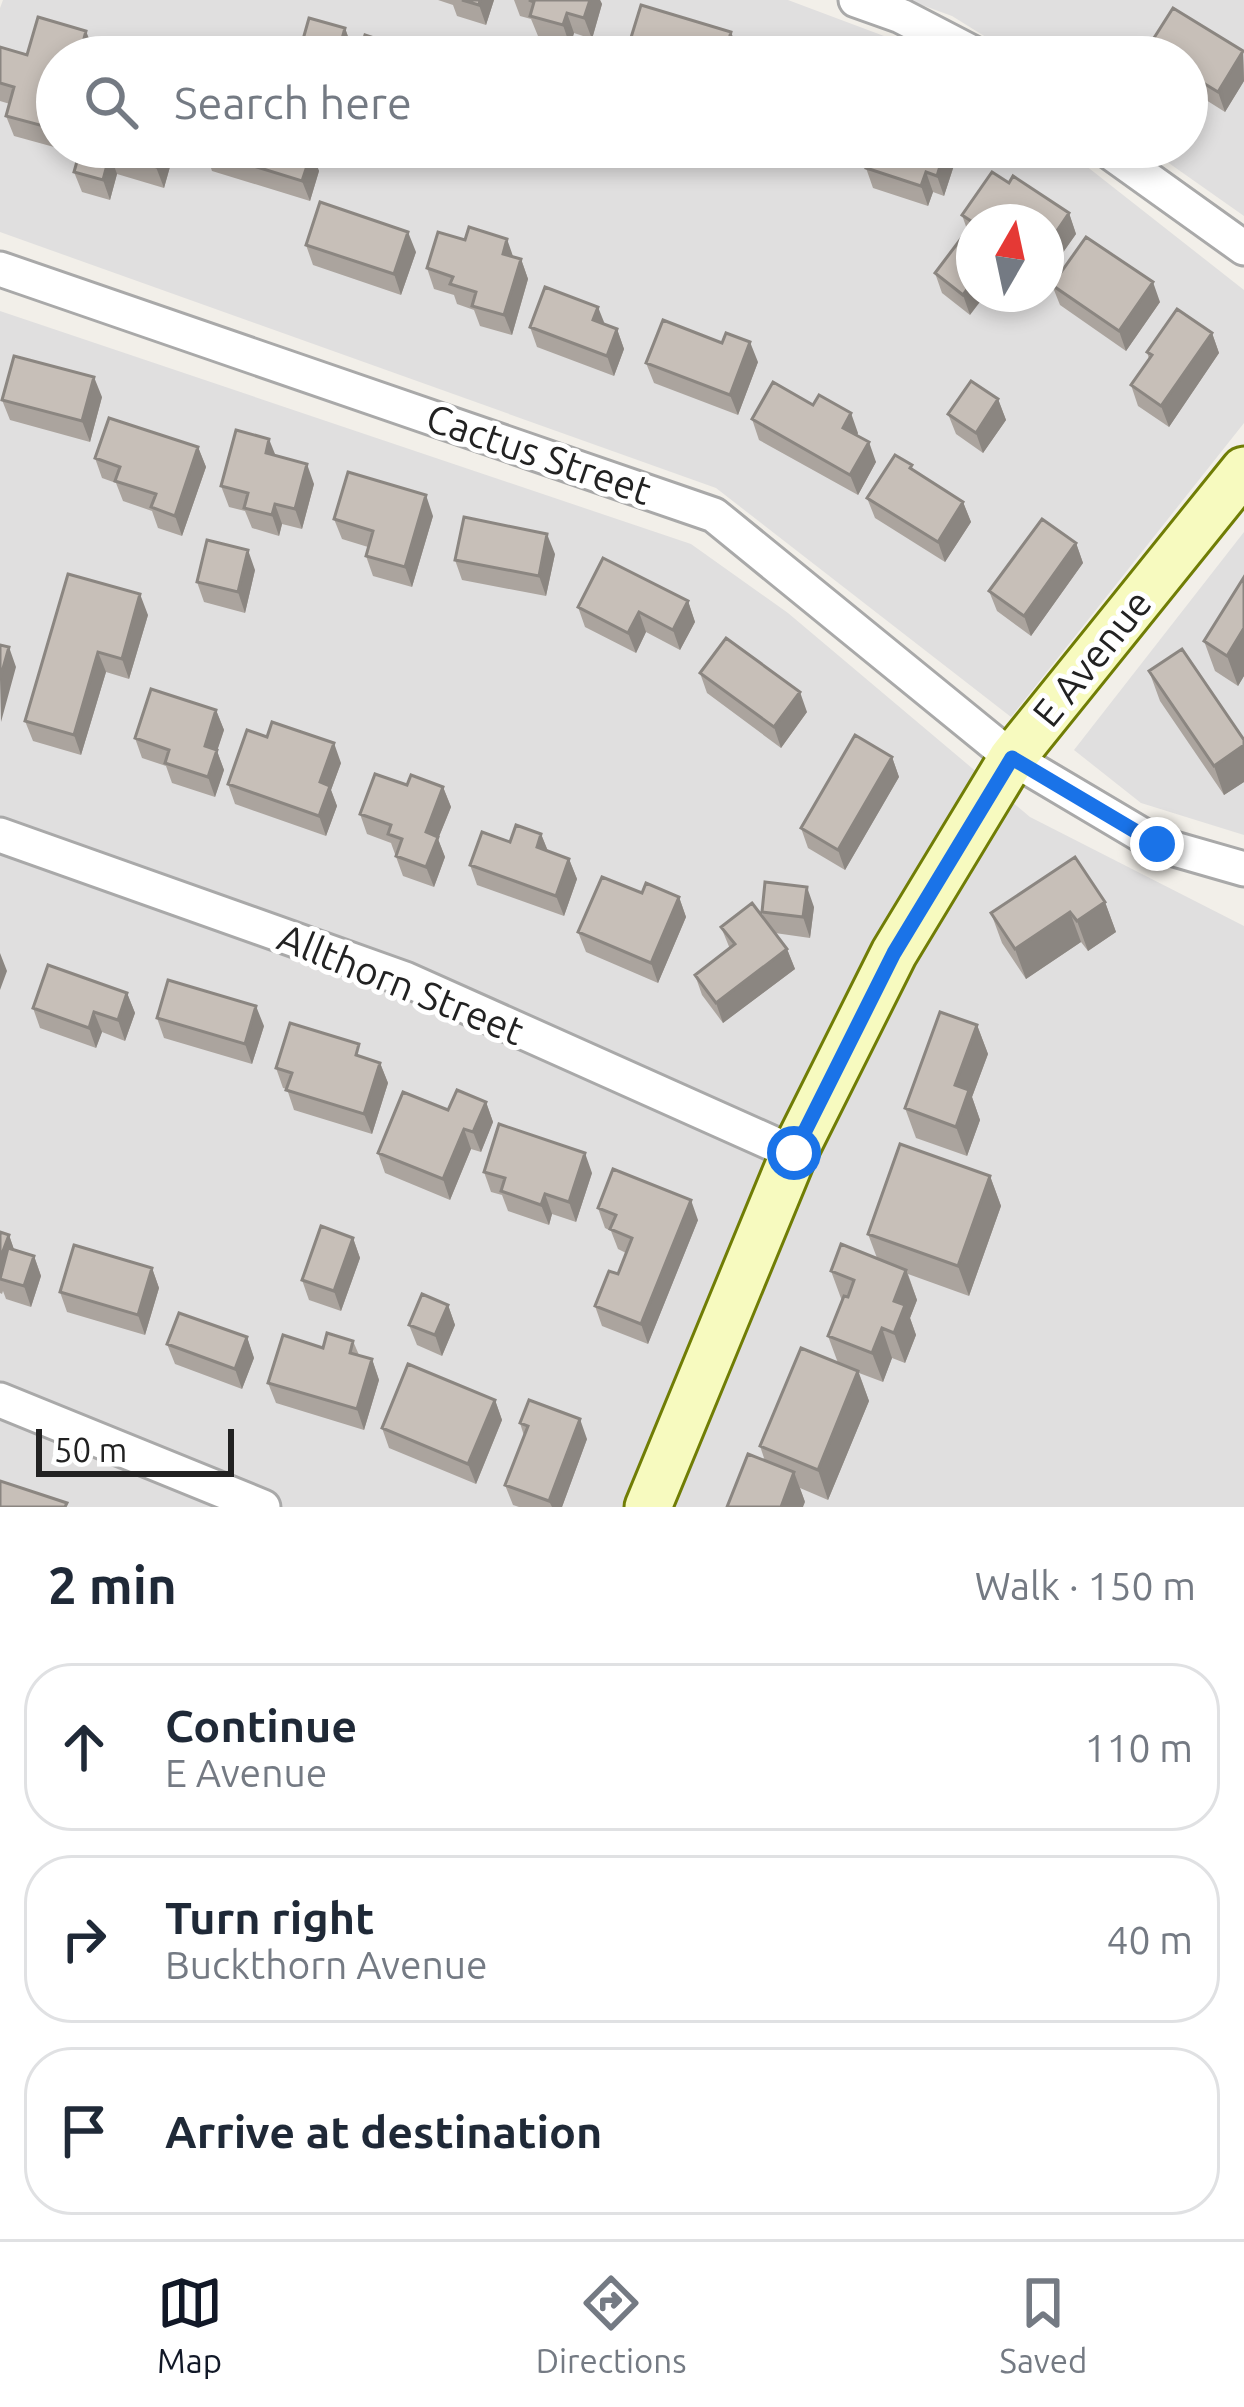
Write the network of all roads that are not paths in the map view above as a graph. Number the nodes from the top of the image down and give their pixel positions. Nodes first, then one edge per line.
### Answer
1 (856, 0) edge
2 (940, 36) edge
3 (1132, 168) edge
4 (1244, 248) edge
5 (0, 269) edge
6 (1244, 470) edge
7 (1012, 758) junction
8 (0, 835) edge
9 (1244, 869) edge
10 (794, 1153) junction
11 (0, 1400) edge
12 (263, 1507) edge
13 (648, 1507) edge

1 - 2 street
3 - 4 street
5 - 7 street, Cactus Street
6 - 7 street, E Avenue
7 - 9 street, Cactus Street
7 - 10 street, E Avenue
8 - 10 street, Allthorn Street
10 - 13 street, E Avenue
11 - 12 street

